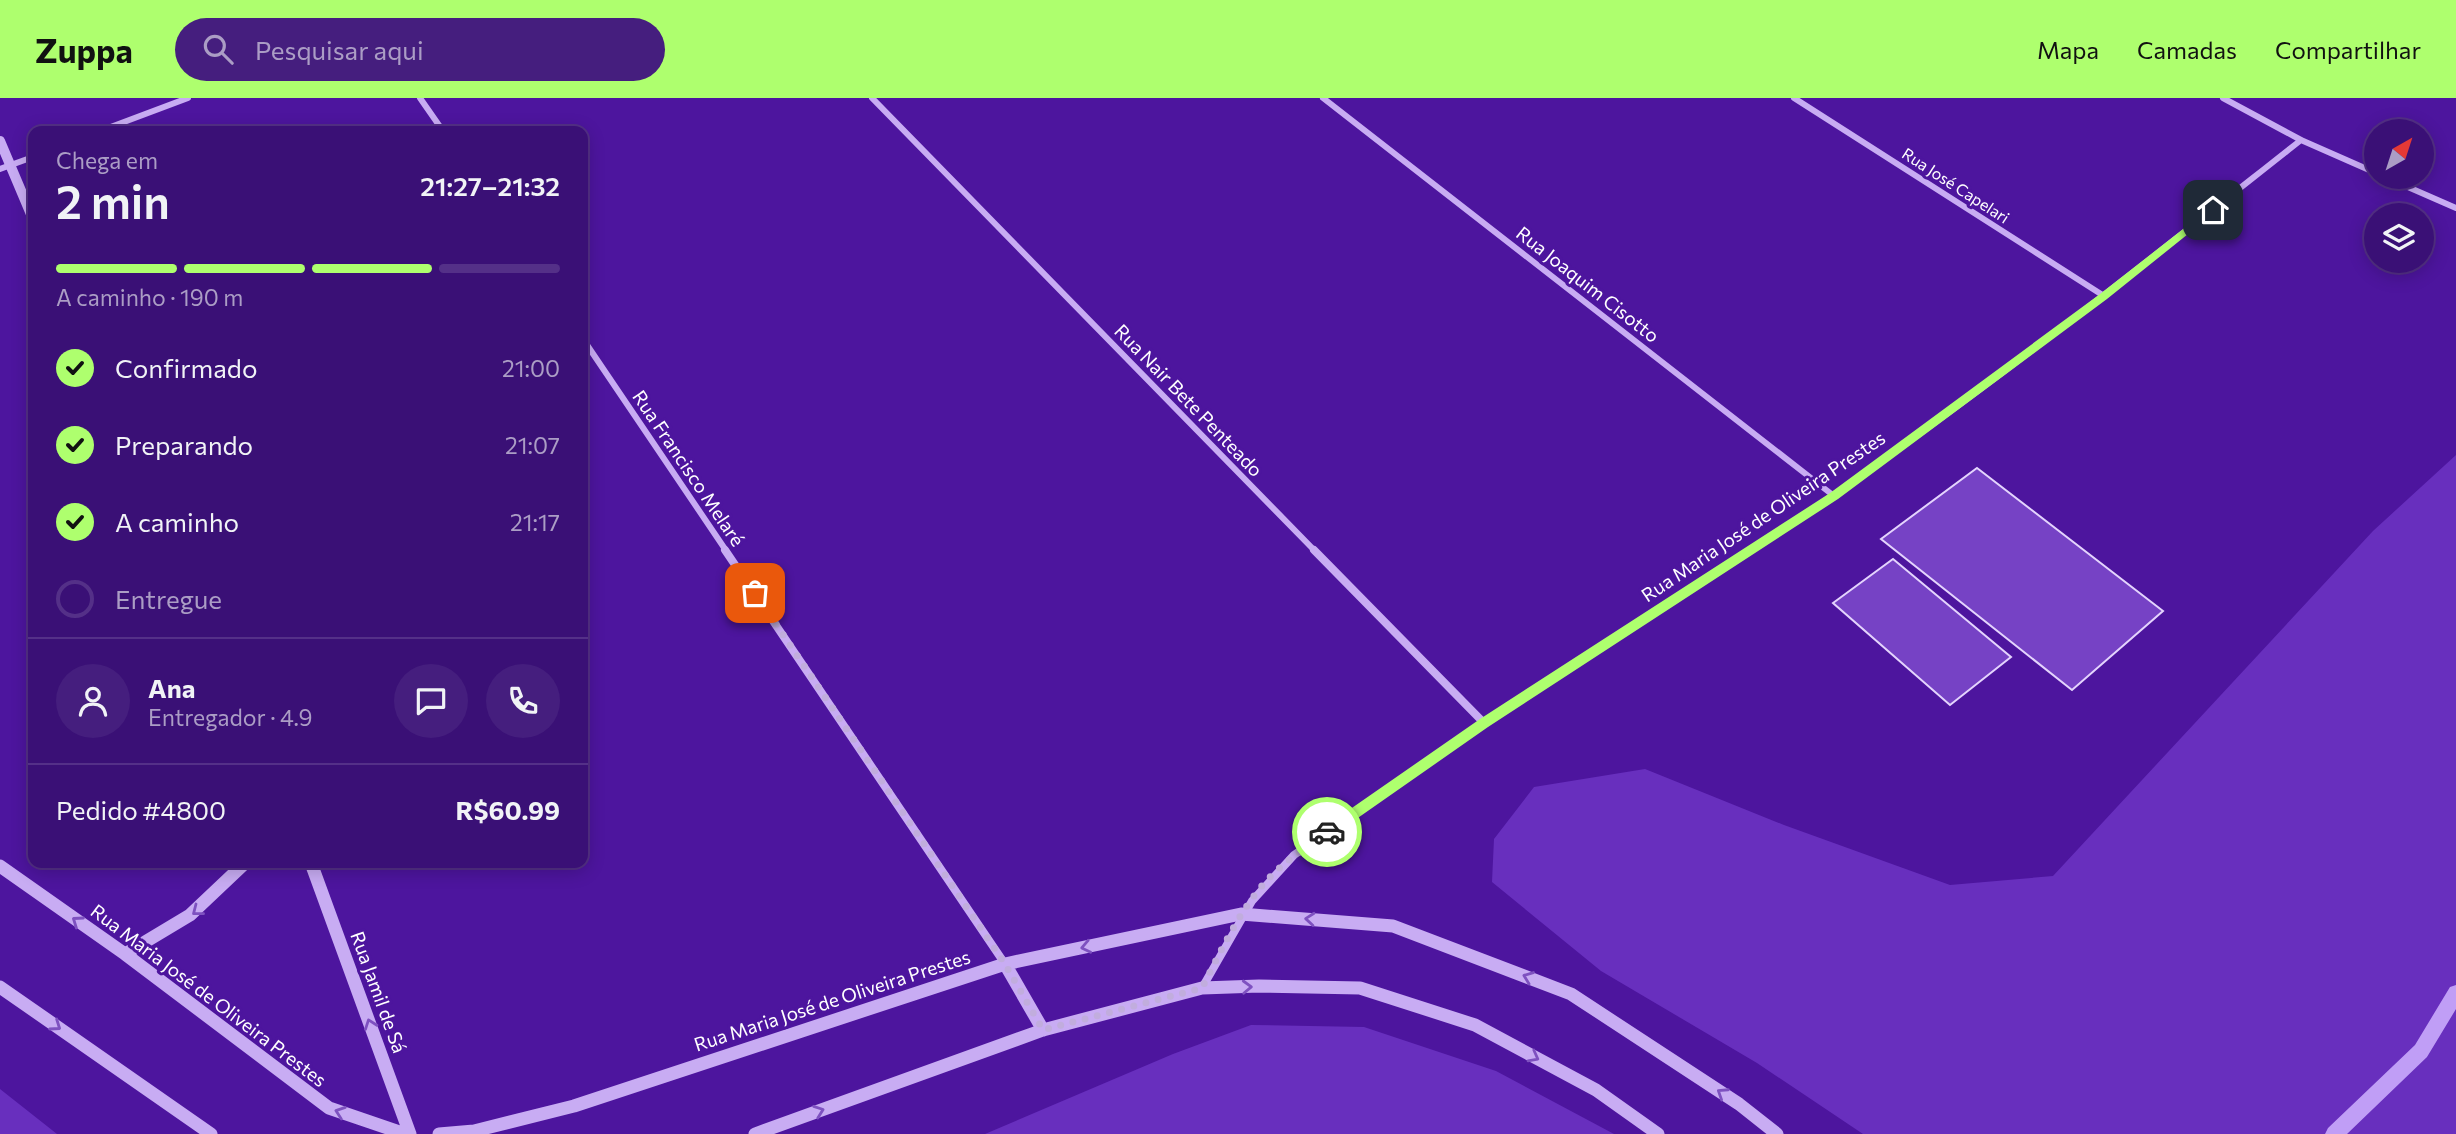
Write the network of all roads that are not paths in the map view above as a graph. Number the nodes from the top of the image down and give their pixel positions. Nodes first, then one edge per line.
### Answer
1 (188, 98) edge
2 (420, 98) edge
3 (872, 98) edge
4 (1323, 98) edge
5 (1794, 98) edge
6 (2223, 98) edge
7 (113, 126) edge
8 (440, 126) edge
9 (2301, 140) junction
10 (0, 142) edge
11 (28, 159) edge
12 (5, 167) edge
13 (2364, 168) edge
14 (2412, 189) edge
15 (2456, 208) edge
16 (28, 210) edge
17 (2104, 296) junction
18 (588, 346) edge
19 (1834, 496) junction
20 (1484, 723) junction
21 (0, 866) edge
22 (240, 868) edge
23 (313, 868) edge
24 (1241, 914) junction
25 (125, 954) junction
26 (1005, 964) junction
27 (0, 987) edge
28 (1202, 988) junction
29 (1043, 1030) junction
30 (211, 1134) edge
31 (405, 1134) edge
32 (411, 1134) edge
33 (439, 1134) edge
34 (755, 1134) edge
35 (1658, 1134) edge
36 (1777, 1134) edge

1 - 7 street
2 - 8 street
3 - 20 street, Rua Nair Bete Penteado
4 - 19 street, Rua Joaquim Cisotto
5 - 17 street, Rua José Capelari
6 - 9 street
9 - 13 street
9 - 17 street, Rua Maria José de Oliveira Prestes
10 - 12 street
11 - 12 street
12 - 16 street
14 - 15 street
17 - 19 street, Rua Maria José de Oliveira Prestes
18 - 26 street, Rua Francisco Melaré
19 - 20 street, Rua Maria José de Oliveira Prestes
20 - 24 street, Rua Maria José de Oliveira Prestes
25 -> 21 street, Rua Maria José de Oliveira Prestes
22 -> 25 street
32 -> 23 street, Rua Jamil de Sá
24 -> 26 street, Rua Maria José de Oliveira Prestes
24 - 28 street, Rua Maria José de Oliveira Prestes
36 -> 24 street, Rua Maria José de Oliveira Prestes
31 -> 25 street, Rua Maria José de Oliveira Prestes
26 - 29 street
26 - 33 street, Rua Maria José de Oliveira Prestes
27 -> 30 street
28 - 29 street
28 -> 35 street
34 -> 29 street

